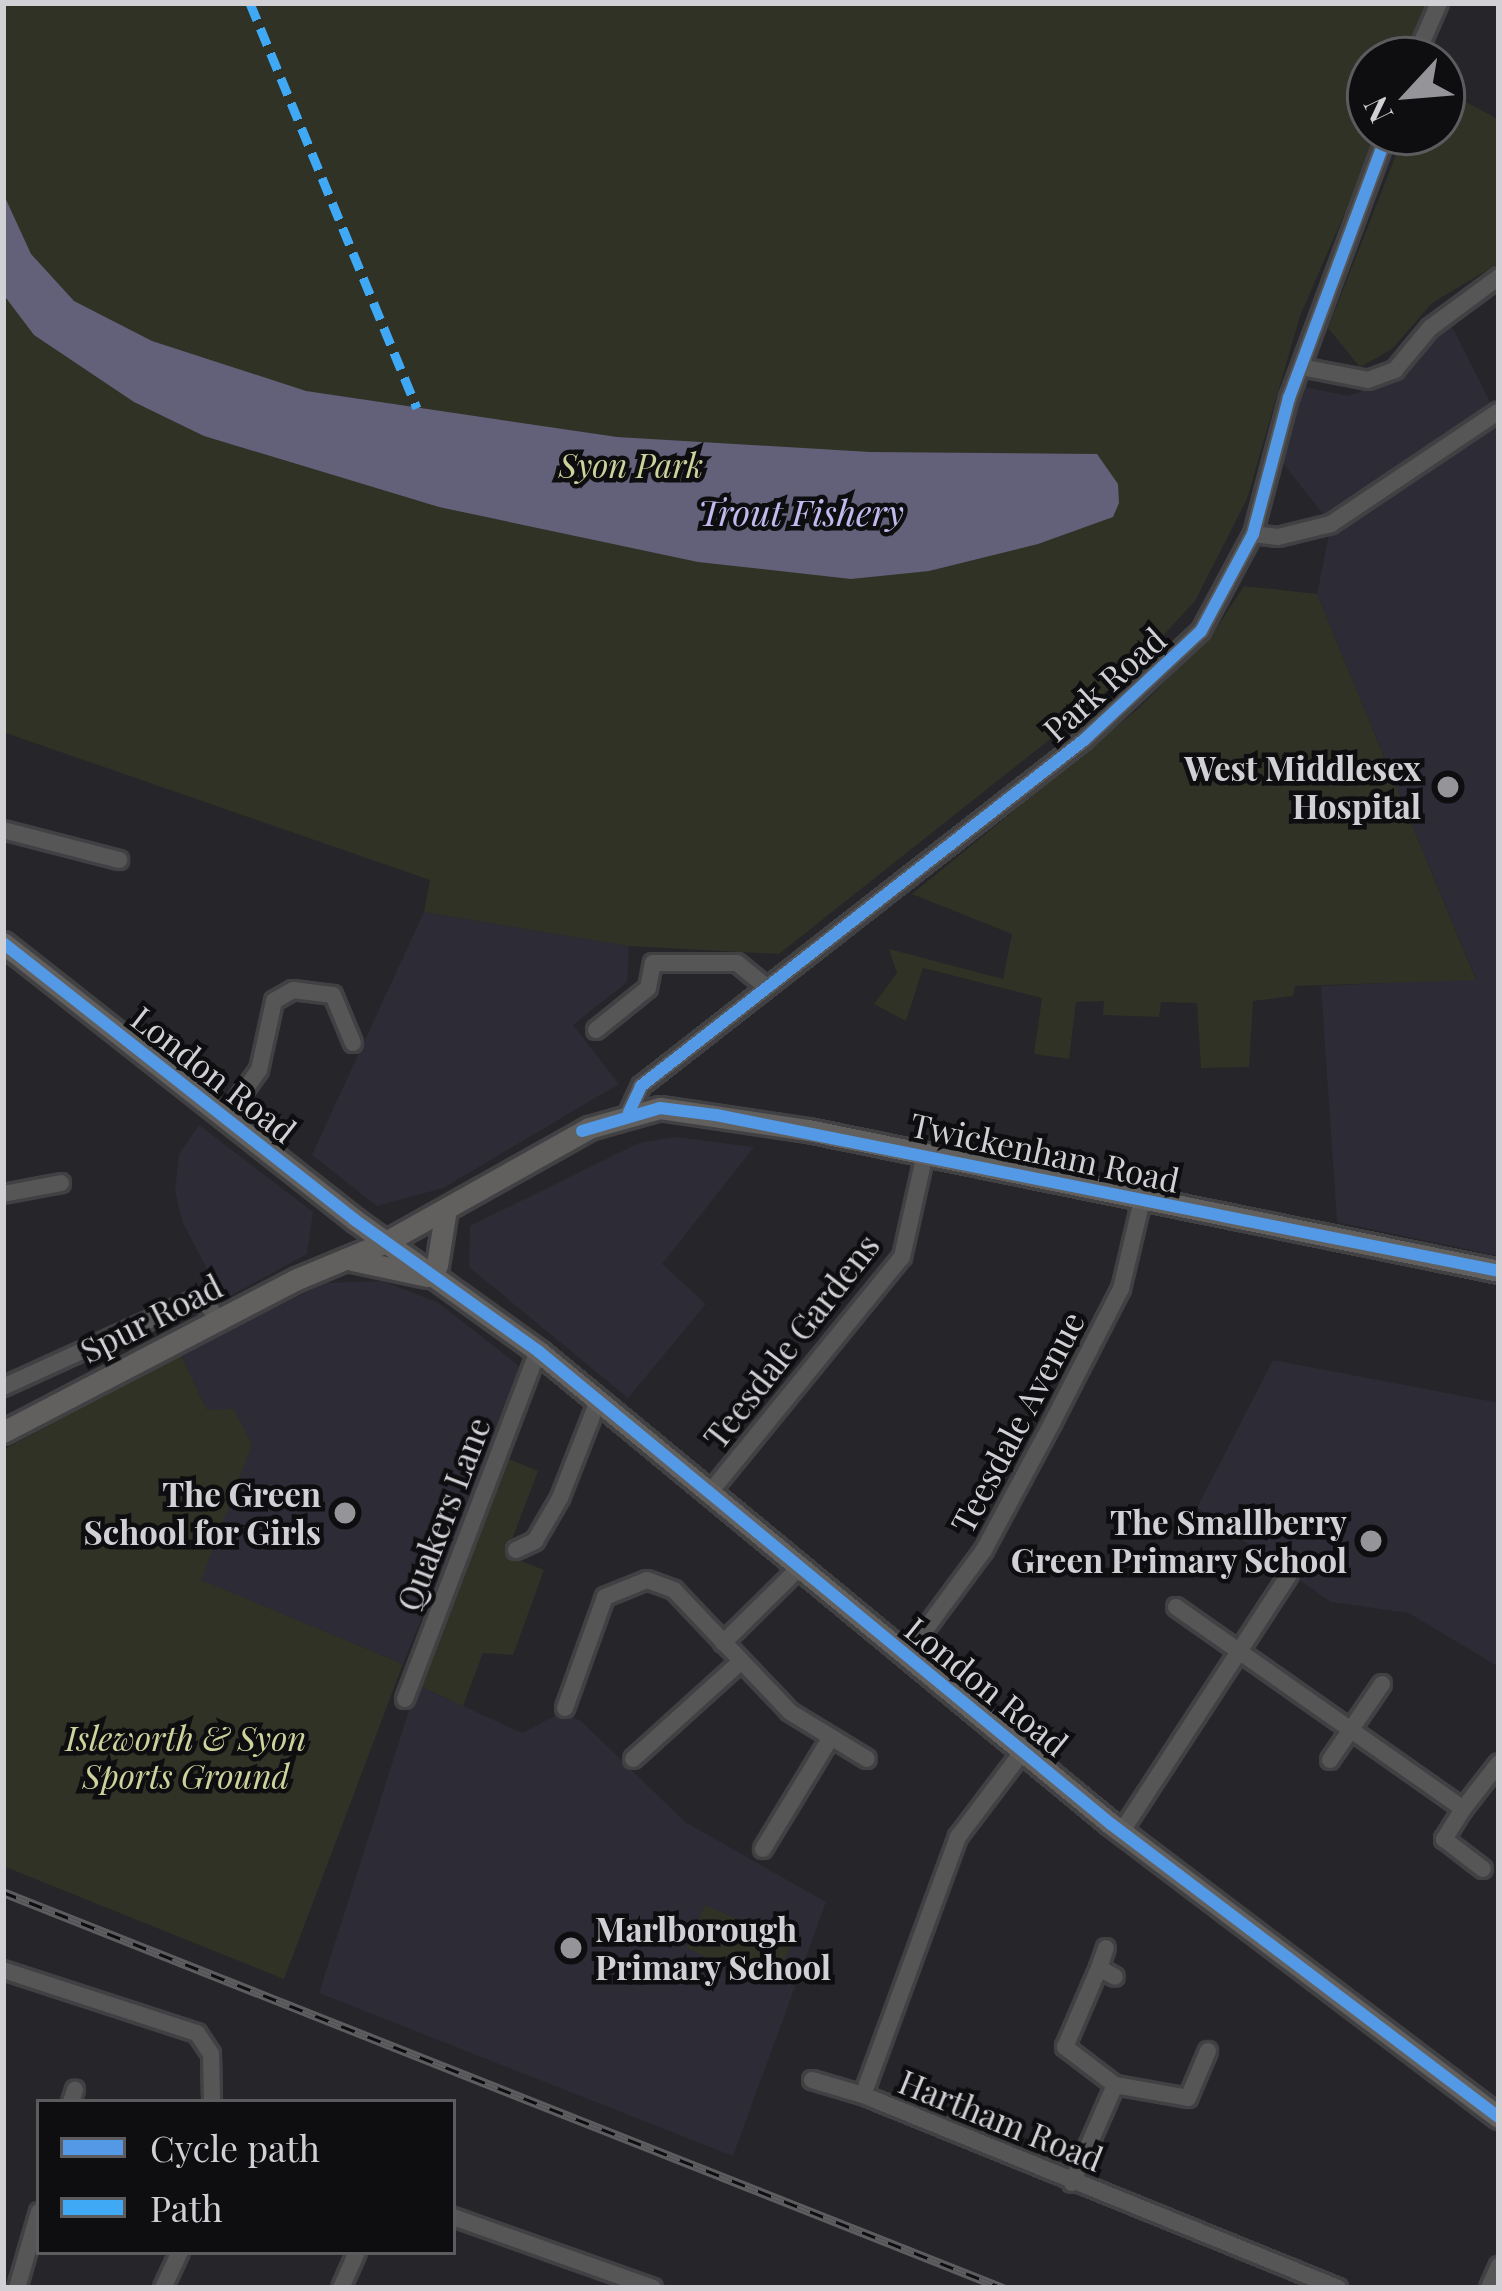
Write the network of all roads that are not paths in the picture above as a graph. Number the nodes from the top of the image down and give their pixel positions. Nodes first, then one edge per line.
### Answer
1 (1439, 3) edge
2 (1425, 36) edge
3 (1379, 156) edge
4 (1499, 278) edge
5 (1301, 367) junction
6 (1499, 412) edge
7 (1253, 534) junction
8 (3, 830) edge
9 (118, 860) dead end
10 (3, 943) edge
11 (767, 988) junction
12 (596, 1030) dead end
13 (353, 1043) dead end
14 (629, 1112) junction
15 (228, 1113) junction
16 (925, 1154) junction
17 (61, 1183) dead end
18 (3, 1194) edge
19 (1142, 1200) junction
20 (452, 1202) junction
21 (387, 1234) junction
22 (339, 1261) junction
23 (1499, 1271) edge
24 (440, 1276) junction
25 (218, 1321) junction
26 (538, 1351) junction
27 (3, 1388) edge
28 (598, 1400) junction
29 (3, 1432) edge
30 (712, 1491) junction
31 (516, 1550) dead end
32 (800, 1568) junction
33 (1289, 1575) dead end
34 (1176, 1607) dead end
35 (723, 1643) junction
36 (1235, 1648) junction
37 (907, 1654) junction
38 (738, 1664) junction
39 (1382, 1684) dead end
40 (405, 1700) dead end
41 (565, 1708) dead end
42 (1352, 1728) junction
43 (830, 1739) junction
44 (1023, 1750) junction
45 (632, 1759) dead end
46 (867, 1759) dead end
47 (1330, 1760) dead end
48 (1499, 1762) edge
49 (1463, 1809) junction
50 (1122, 1831) junction
51 (763, 1849) dead end
52 (1483, 1869) dead end
53 (1106, 1948) dead end
54 (3, 1970) edge
55 (1208, 2051) dead end
56 (812, 2080) dead end
57 (1114, 2085) junction
58 (863, 2096) junction
59 (212, 2099) edge
60 (1499, 2117) edge
61 (1072, 2183) junction
62 (456, 2218) edge
63 (36, 2222) edge
64 (179, 2255) edge
65 (356, 2255) edge
66 (1499, 2266) edge
67 (17, 2288) edge
68 (163, 2288) edge
69 (341, 2288) edge
70 (653, 2288) edge
71 (1338, 2288) edge
72 (1489, 2288) edge

1 - 2 street
3 - 5 street, Park Road
4 - 5 street
5 - 7 street, Park Road
6 - 7 street
7 - 11 street, Park Road
8 - 9 street
10 - 15 main road, London Road
11 - 12 street
11 - 14 street, Park Road
13 - 15 street
14 - 16 main road, Twickenham Road
14 - 20 main road, Twickenham Road
15 - 21 main road, London Road
16 - 19 main road, Twickenham Road
16 - 30 street, Teesdale Gardens
17 - 18 street
19 - 23 main road, Twickenham Road
19 - 37 street, Teesdale Avenue
20 - 21 main road, Twickenham Road
20 - 24 main road
21 - 22 main road, Spur Road
21 - 24 main road, London Road
22 - 24 main road
22 - 25 main road, Spur Road
24 - 26 main road, London Road
25 - 27 street
25 - 29 main road, Spur Road
26 - 28 main road, London Road
26 - 40 street, Quakers Lane
28 - 30 main road, London Road
28 - 31 street
30 - 32 main road, London Road
32 - 35 street
32 - 37 main road, London Road
33 - 36 street
34 - 36 street
35 - 38 street
35 - 41 street
36 - 42 street
36 - 50 street
37 - 44 main road, London Road
38 - 43 street
38 - 45 street
39 - 42 street
42 - 47 street
42 - 49 street
43 - 46 street
43 - 51 street
44 - 50 main road, London Road
44 - 58 street, Hartham Road
48 - 49 street
49 - 52 street
50 - 60 main road, London Road
53 - 57 street
54 - 59 street
55 - 57 street
56 - 58 street
57 - 61 street
58 - 61 street, Hartham Road
61 - 71 street, Hartham Road
62 - 70 street
63 - 67 street
64 - 68 street
65 - 69 street
66 - 72 street

